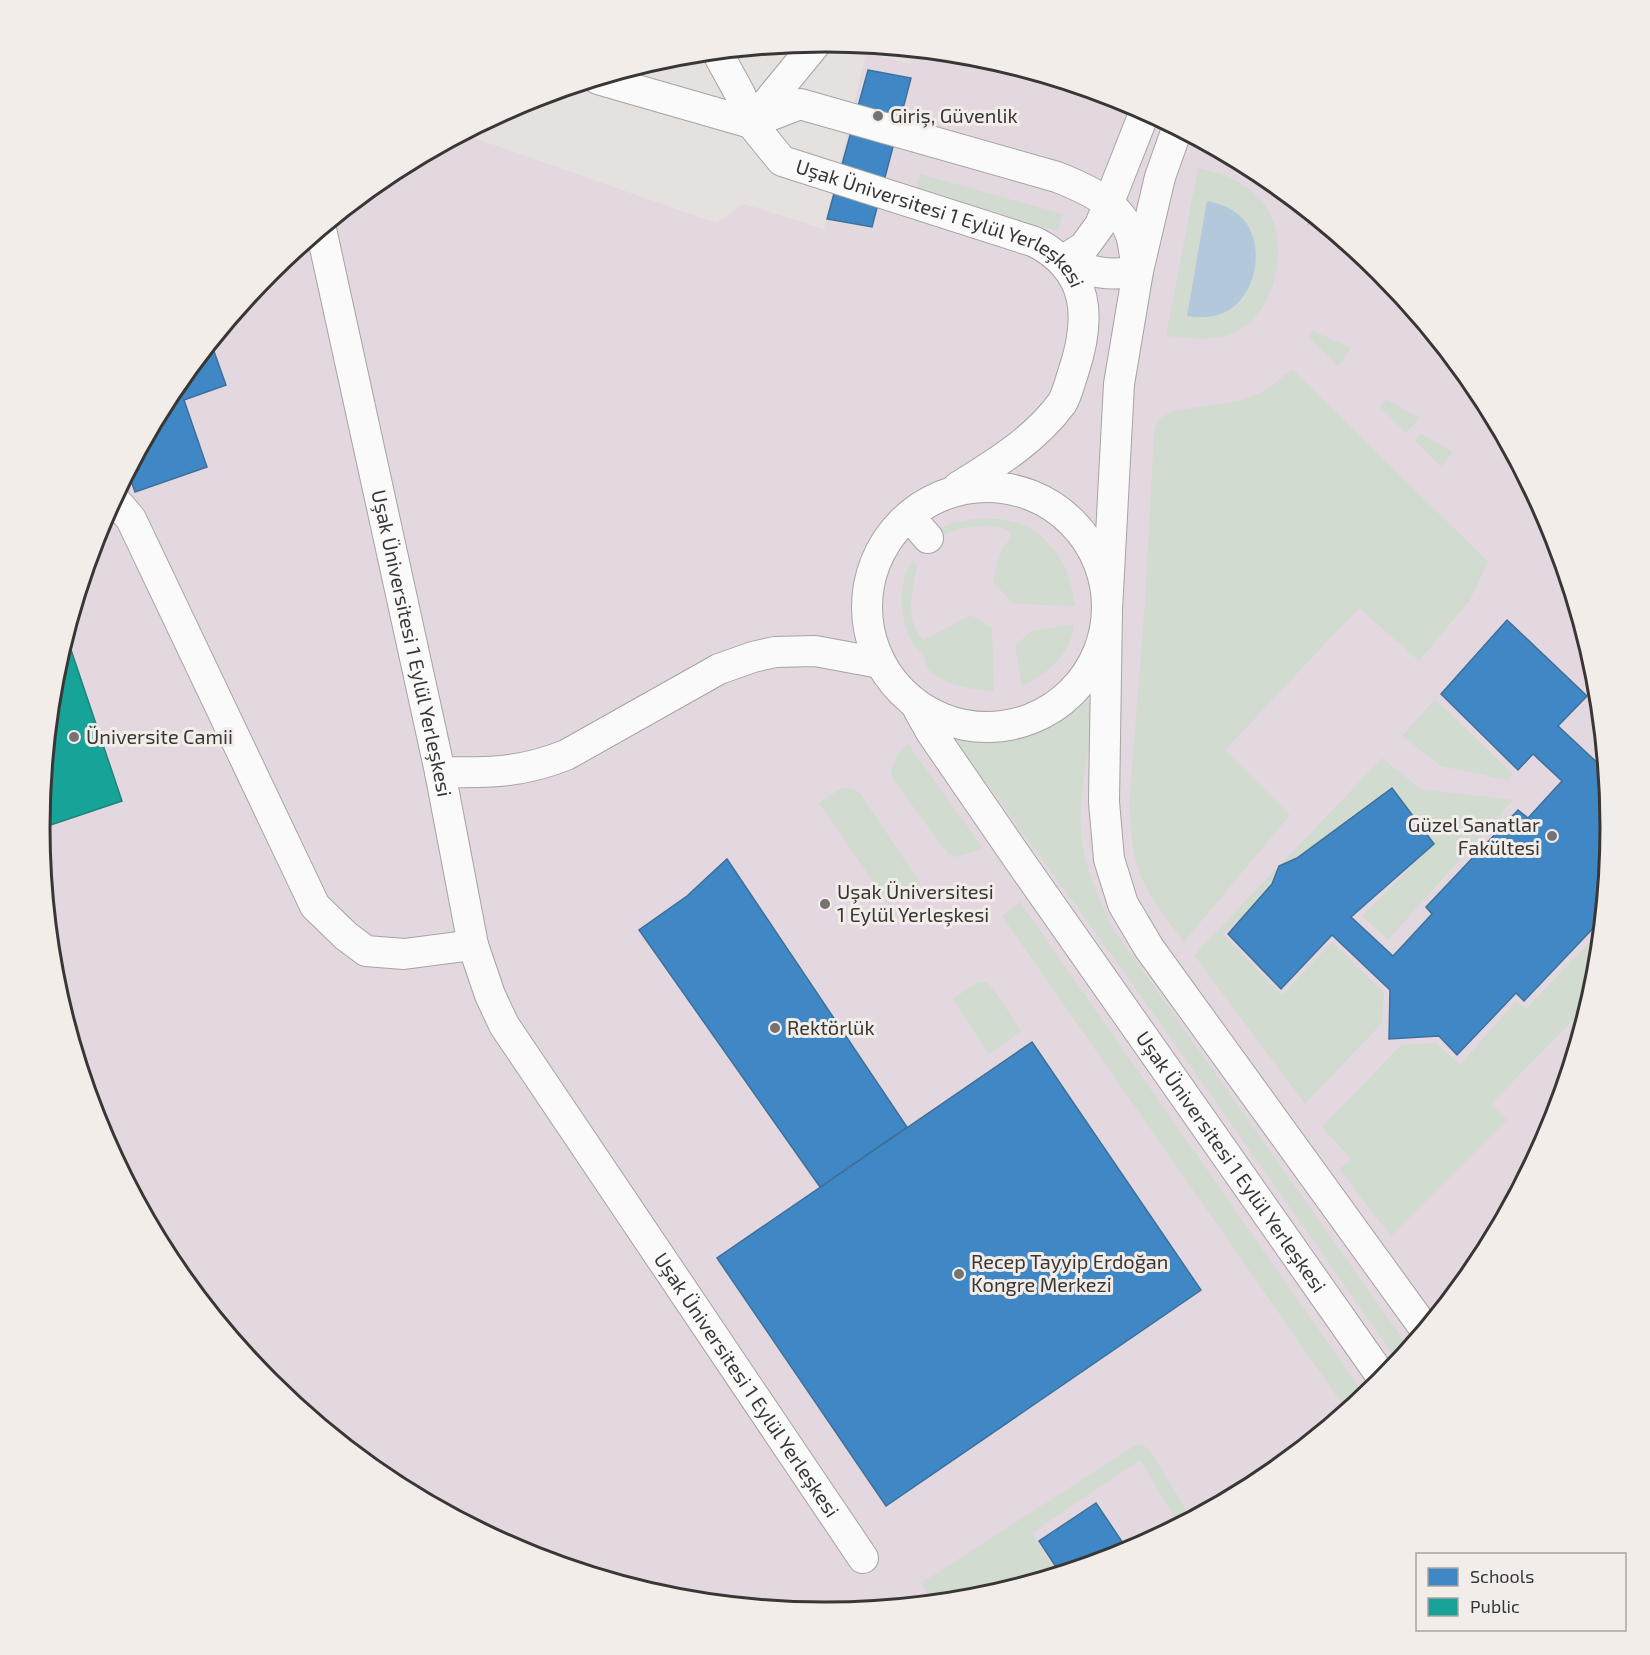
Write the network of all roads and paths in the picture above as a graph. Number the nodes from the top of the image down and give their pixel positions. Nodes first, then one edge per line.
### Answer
1 (809, 53) edge
2 (721, 59) edge
3 (610, 82) edge
4 (1141, 120) edge
5 (751, 123) junction
6 (1175, 136) edge
7 (1110, 204) junction
8 (1308, 223) dead end
9 (1313, 225) edge
10 (323, 237) edge
11 (1062, 261) junction
12 (1138, 271) junction
13 (953, 491) junction
14 (120, 506) edge
15 (1107, 610) junction
16 (880, 663) junction
17 (916, 705) junction
18 (440, 771) junction
19 (473, 945) junction
20 (1421, 1323) edge
21 (1378, 1371) edge
22 (863, 1558) dead end

1 - 5 street
2 - 5 street
3 - 5 street
4 - 7 street
5 - 7 street, Uşak Üniversitesi 1 Eylül Yerleşkesi
5 - 11 street, Uşak Üniversitesi 1 Eylül Yerleşkesi
6 - 12 street, Uşak Üniversitesi 1 Eylül Yerleşkesi
7 - 11 street
7 - 12 street, Uşak Üniversitesi 1 Eylül Yerleşkesi
8 - 9 path
10 - 18 street, Uşak Üniversitesi 1 Eylül Yerleşkesi
11 - 12 street
11 - 13 street, Uşak Üniversitesi 1 Eylül Yerleşkesi
12 - 15 street, Uşak Üniversitesi 1 Eylül Yerleşkesi
13 - 15 street, Uşak Üniversitesi 1 Eylül Yerleşkesi
13 - 16 street, Uşak Üniversitesi 1 Eylül Yerleşkesi
14 - 19 street
15 - 17 street, Uşak Üniversitesi 1 Eylül Yerleşkesi
15 - 20 street, Uşak Üniversitesi 1 Eylül Yerleşkesi
16 - 17 street, Uşak Üniversitesi 1 Eylül Yerleşkesi
16 - 18 street
17 - 21 street, Uşak Üniversitesi 1 Eylül Yerleşkesi
18 - 19 street, Uşak Üniversitesi 1 Eylül Yerleşkesi
19 - 22 street, Uşak Üniversitesi 1 Eylül Yerleşkesi

